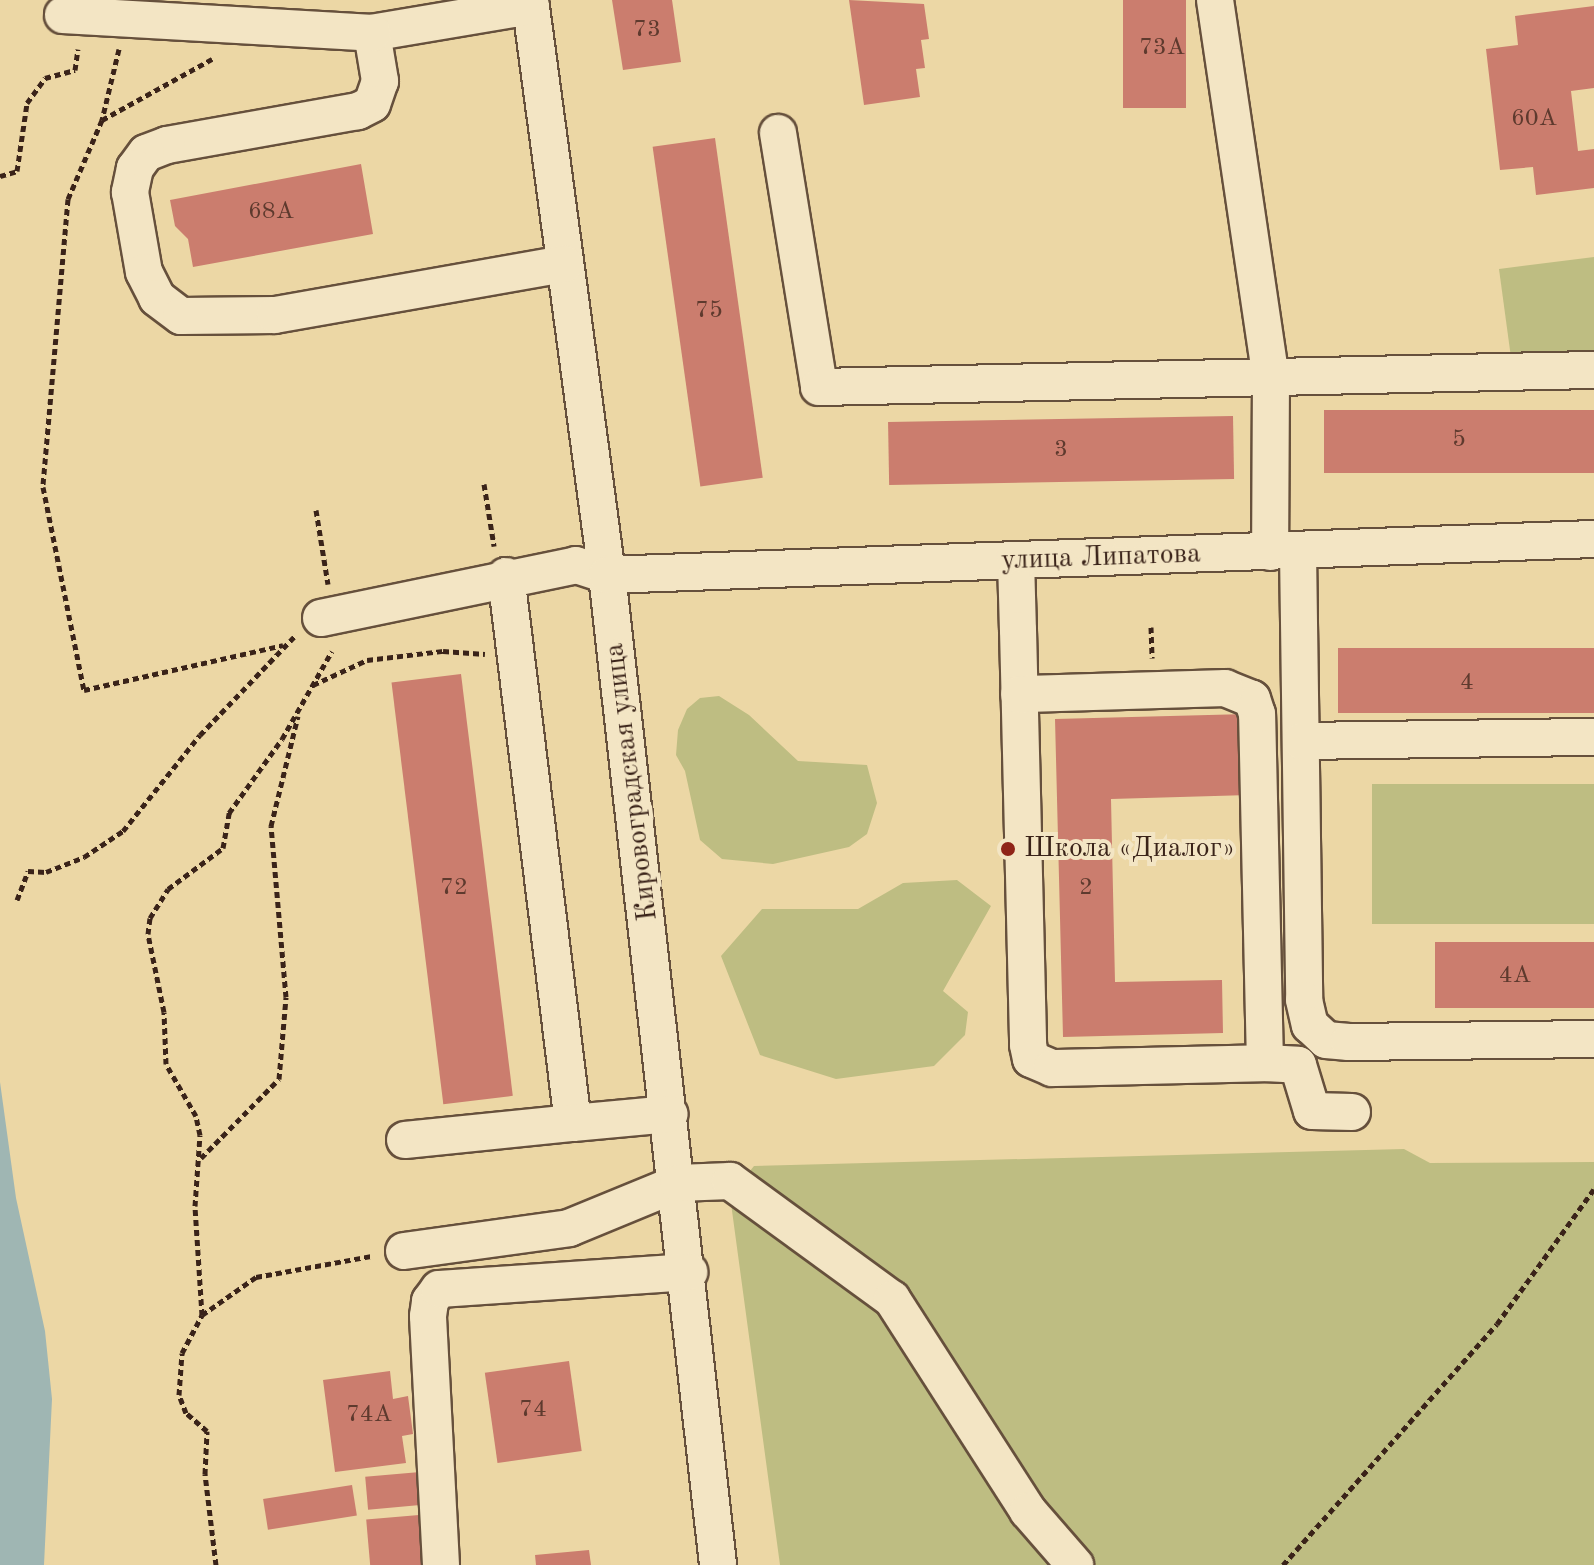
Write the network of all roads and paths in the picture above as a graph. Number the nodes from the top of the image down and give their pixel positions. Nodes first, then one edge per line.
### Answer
1 (1215, 0) edge
2 (531, 3) edge
3 (73, 16) joint
4 (130, 21) junction
5 (372, 33) junction
6 (218, 56) dead end
7 (102, 120) junction
8 (778, 133) dead end
9 (0, 176) edge
10 (565, 264) junction
11 (1594, 370) edge
12 (1271, 377) junction
13 (484, 484) dead end
14 (316, 510) dead end
15 (1594, 539) edge
16 (1284, 551) junction
17 (1016, 560) junction
18 (607, 575) junction
19 (503, 576) junction
20 (330, 615) junction
21 (1151, 627) dead end
22 (1152, 643) dead end
23 (283, 645) junction
24 (516, 656) junction
25 (312, 686) junction
26 (1019, 694) junction
27 (300, 708) junction
28 (1594, 737) edge
29 (1301, 741) junction
30 (17, 900) dead end
31 (1594, 1039) edge
32 (1265, 1063) junction
33 (1352, 1112) dead end
34 (670, 1114) junction
35 (573, 1123) junction
36 (405, 1140) dead end
37 (199, 1159) junction
38 (678, 1183) junction
39 (1594, 1189) edge
40 (404, 1251) joint
41 (689, 1272) junction
42 (202, 1315) junction
43 (216, 1565) edge
44 (441, 1565) edge
45 (718, 1565) edge
46 (1075, 1565) edge
47 (1283, 1565) edge

1 - 12 street
2 - 5 street
2 - 10 street, Кировоградская улица
3 - 4 street
3 - 9 path
4 - 5 street
4 - 7 path
5 - 10 street
6 - 7 path
7 - 23 path
8 - 12 street
10 - 18 street, Кировоградская улица
11 - 12 street
12 - 16 street
13 - 19 path
14 - 20 path
15 - 16 street, улица Липатова
16 - 17 street, улица Липатова
16 - 29 street
17 - 18 street, улица Липатова
17 - 26 street
18 - 19 street, улица Липатова
18 - 34 street, Кировоградская улица
19 - 20 street, улица Липатова
19 - 24 street
20 - 23 path
20 - 25 path
21 - 22 path
23 - 30 path
24 - 25 path
24 - 35 street
25 - 27 path
26 - 32 street
26 - 32 street
27 - 37 path
27 - 37 path
28 - 29 street
29 - 31 street
32 - 33 street
34 - 35 street
34 - 38 street, Кировоградская улица
35 - 36 street
37 - 42 path
38 - 40 street
38 - 41 street, Кировоградская улица
38 - 46 street
39 - 47 path
40 - 42 path
41 - 44 street
41 - 45 street, Кировоградская улица
42 - 43 path

